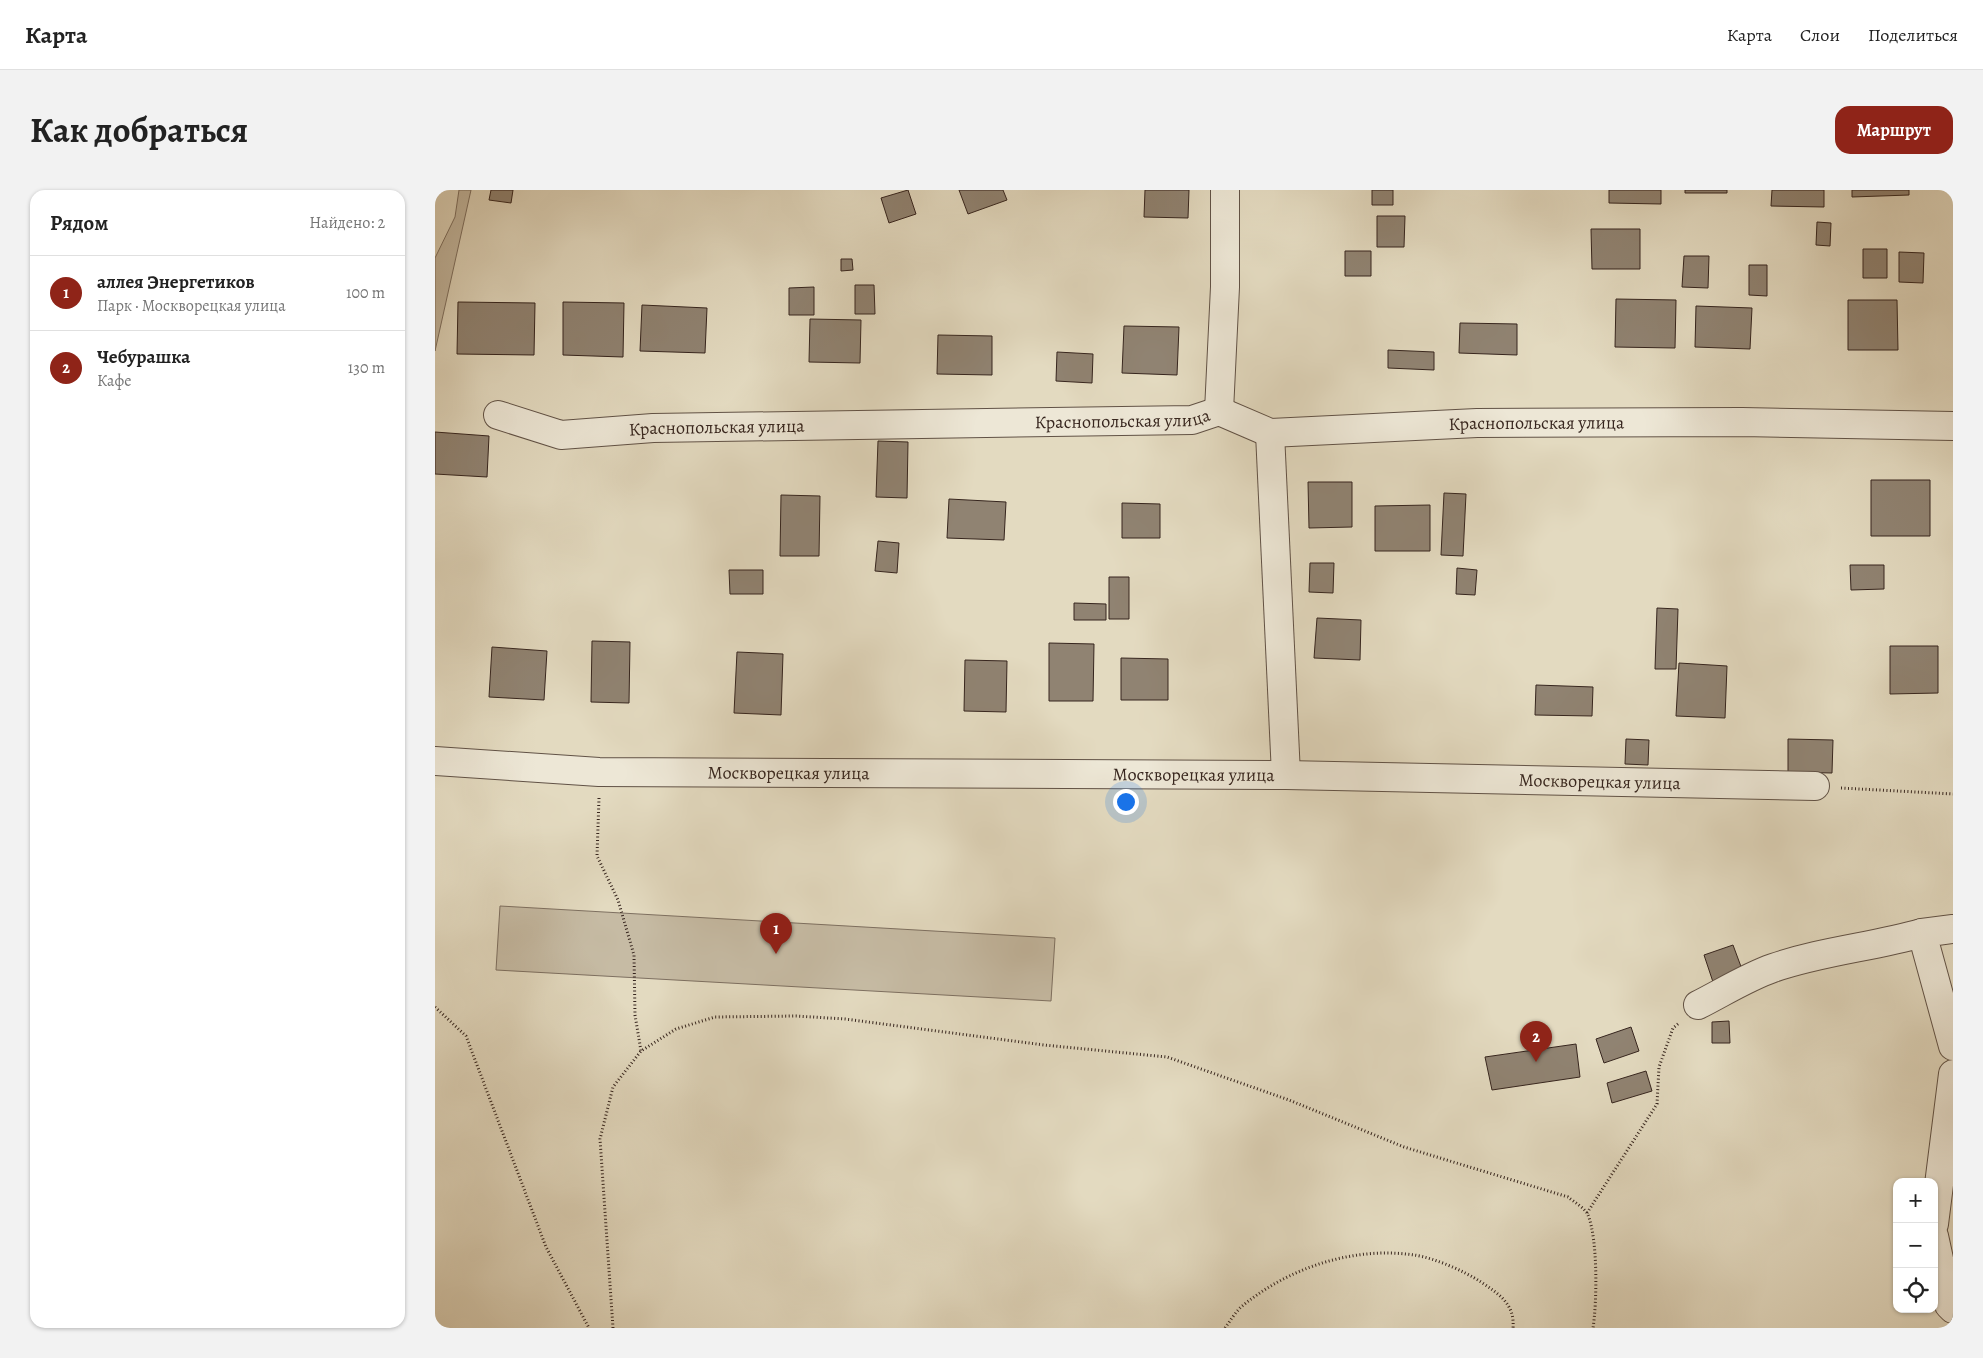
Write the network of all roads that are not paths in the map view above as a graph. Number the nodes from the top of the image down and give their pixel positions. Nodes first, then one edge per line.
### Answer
1 (1225, 190) edge
2 (1219, 411) junction
3 (498, 416) dead end
4 (1953, 426) edge
5 (1270, 433) junction
6 (435, 761) edge
7 (1286, 775) junction
8 (1815, 786) road end
9 (1953, 929) edge
10 (1922, 933) junction
11 (1697, 1005) road end
12 (1953, 1046) edge
13 (1953, 1074) edge
14 (1934, 1223) edge
15 (1938, 1254) edge
16 (1953, 1309) edge

1 - 2 street
2 - 3 street, Краснопольская улица
2 - 5 street, Краснопольская улица
4 - 5 street, Краснопольская улица
5 - 7 street
6 - 7 street, Москворецкая улица
7 - 8 street, Москворецкая улица
9 - 10 street
10 - 11 street
10 - 12 street
13 - 14 street
15 - 16 street

